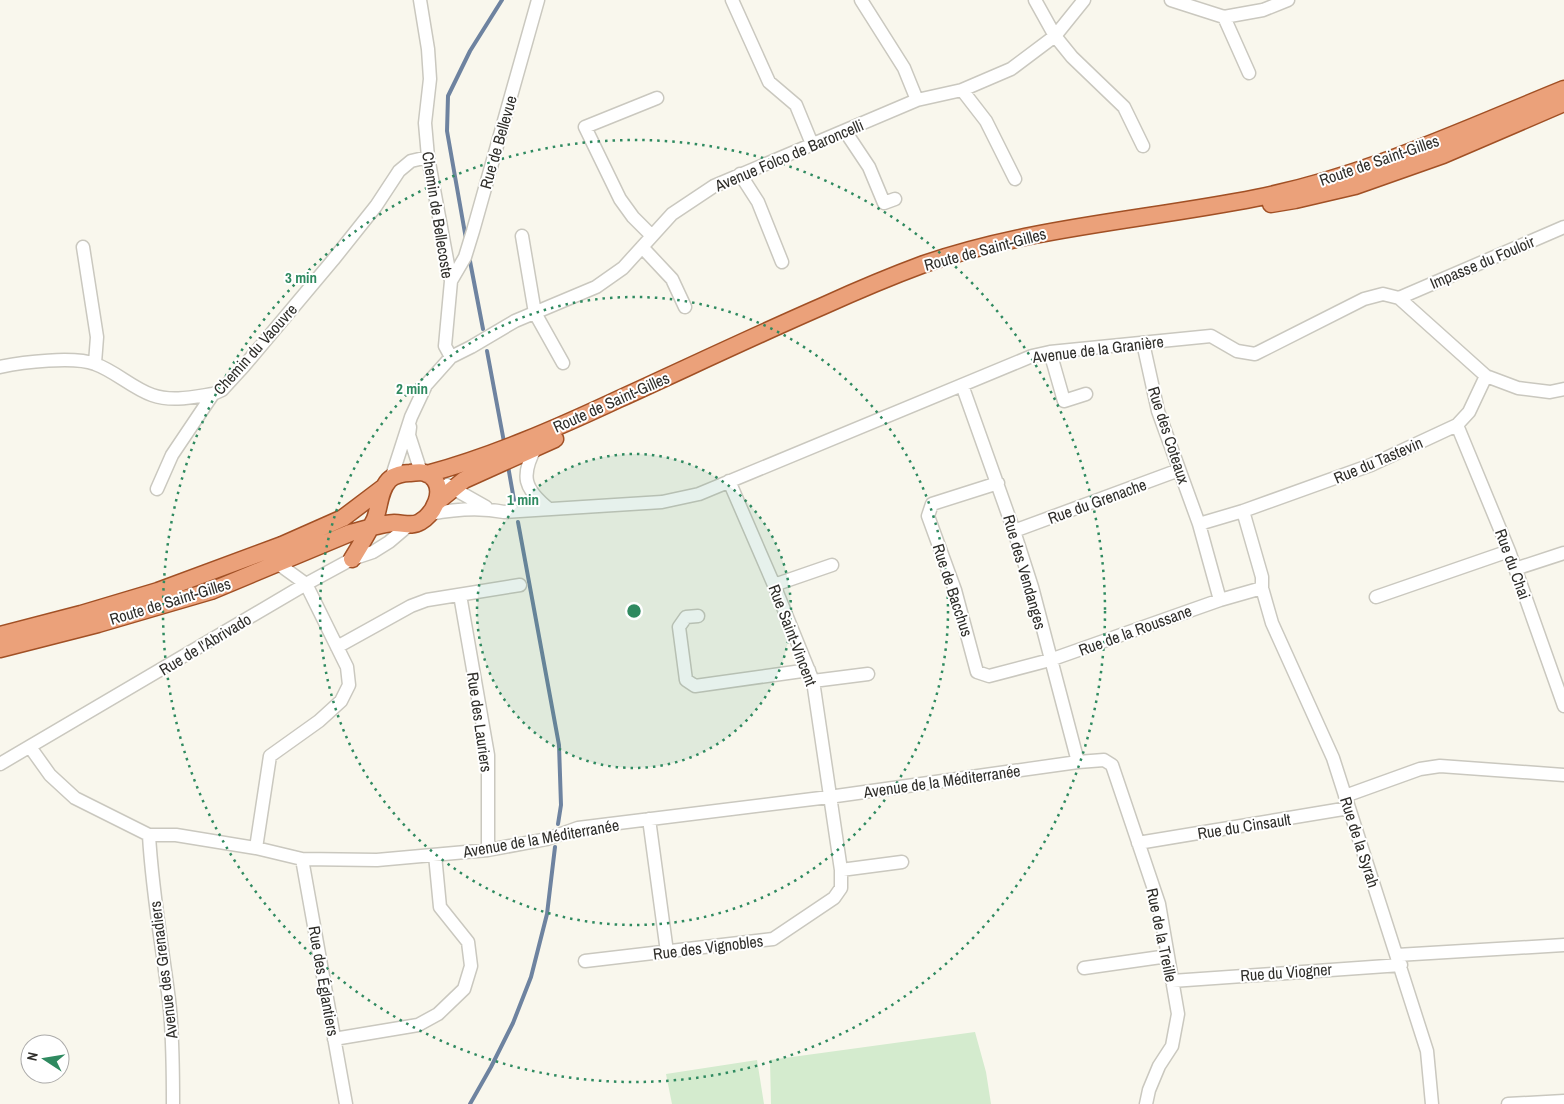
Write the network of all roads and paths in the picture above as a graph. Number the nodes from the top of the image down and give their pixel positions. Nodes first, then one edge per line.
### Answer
1 (420, 0) edge
2 (538, 0) edge
3 (732, 0) edge
4 (860, 0) edge
5 (1035, 0) edge
6 (1084, 0) edge
7 (1171, 0) edge
8 (1288, 0) edge
9 (1224, 17) junction
10 (1055, 36) junction
11 (1249, 74) dead end
12 (1564, 89) edge
13 (962, 90) junction
14 (1564, 96) edge
15 (656, 98) dead end
16 (917, 100) junction
17 (1564, 103) edge
18 (1516, 123) junction
19 (1474, 126) junction
20 (845, 131) junction
21 (812, 144) junction
22 (1143, 146) dead end
23 (428, 157) junction
24 (1418, 163) junction
25 (740, 174) junction
26 (1015, 179) dead end
27 (895, 200) dead end
28 (1564, 227) edge
29 (522, 236) dead end
30 (652, 236) junction
31 (83, 247) dead end
32 (642, 247) junction
33 (782, 262) dead end
34 (451, 281) junction
35 (1399, 298) junction
36 (685, 307) dead end
37 (535, 313) junction
38 (1143, 343) junction
39 (1050, 352) junction
40 (451, 356) junction
41 (563, 363) dead end
42 (95, 364) junction
43 (0, 366) edge
44 (1486, 376) junction
45 (962, 385) junction
46 (1564, 389) edge
47 (213, 394) junction
48 (1086, 394) dead end
49 (411, 417) junction
50 (1457, 425) junction
51 (536, 447) junction
52 (1179, 470) junction
53 (426, 474) junction
54 (729, 481) junction
55 (998, 483) junction
56 (385, 487) junction
57 (157, 489) dead end
58 (454, 489) junction
59 (433, 508) junction
60 (488, 509) junction
61 (549, 509) junction
62 (1243, 511) junction
63 (402, 524) junction
64 (1199, 524) junction
65 (370, 529) junction
66 (1014, 531) junction
67 (1509, 551) junction
68 (1564, 553) edge
69 (352, 559) junction
70 (278, 562) junction
71 (832, 564) dead end
72 (1516, 569) junction
73 (306, 584) junction
74 (520, 585) dead end
75 (774, 585) junction
76 (1262, 588) junction
77 (460, 595) junction
78 (1376, 597) dead end
79 (1220, 600) junction
80 (698, 616) dead end
81 (0, 635) edge
82 (337, 647) junction
83 (0, 649) edge
84 (1050, 660) junction
85 (868, 674) dead end
86 (811, 675) junction
87 (1564, 706) edge
88 (30, 747) junction
89 (1078, 762) junction
90 (0, 764) edge
91 (1112, 765) joint
92 (1564, 775) edge
93 (830, 797) junction
94 (1347, 802) junction
95 (649, 820) junction
96 (150, 835) junction
97 (1138, 843) junction
98 (256, 848) junction
99 (488, 850) junction
100 (435, 855) junction
101 (302, 858) junction
102 (902, 862) dead end
103 (840, 870) junction
104 (1564, 945) edge
105 (667, 952) junction
106 (1168, 956) junction
107 (1399, 960) junction
108 (584, 961) dead end
109 (1084, 968) dead end
110 (1172, 981) junction
111 (334, 1039) junction
112 (1564, 1101) edge
113 (173, 1104) edge
114 (346, 1104) edge
115 (1146, 1104) edge
116 (1432, 1104) edge
117 (1508, 1104) edge

1 - 23 street, Chemin de Bellecoste
2 - 34 street, Rue de Bellevue
3 - 21 street
4 - 16 street
5 - 10 street
6 - 10 street, Avenue Folco de Baroncelli
7 - 9 street
8 - 9 street
9 - 11 street
10 - 13 street, Avenue Folco de Baroncelli
10 - 22 street
12 - 19 main road, Route de Saint-Gilles
13 - 16 street, Avenue Folco de Baroncelli
13 - 26 street
14 - 18 main road
15 - 30 street
16 - 20 street, Avenue Folco de Baroncelli
17 - 18 main road, Route de Saint-Gilles
18 - 24 main road, Route de Saint-Gilles
19 - 24 main road
19 - 53 main road, Route de Saint-Gilles
20 - 21 street, Avenue Folco de Baroncelli
20 - 27 street
21 - 25 street, Avenue Folco de Baroncelli
23 - 34 street, Chemin de Bellecoste
23 - 47 street, Chemin du Vaouvre
24 - 51 main road, Route de Saint-Gilles
25 - 30 street, Avenue Folco de Baroncelli
25 - 33 street
28 - 35 street, Impasse du Fouloir
29 - 37 street
30 - 32 street, Avenue Folco de Baroncelli
31 - 42 street
32 - 36 street
32 - 37 street, Avenue Folco de Baroncelli
34 - 40 street, Chemin de Bellecoste
35 - 38 street, Avenue de la Granière
35 - 44 street
37 - 40 street, Avenue Folco de Baroncelli
37 - 41 street
38 - 39 street, Avenue de la Granière
38 - 52 street, Rue des Coteaux
39 - 45 street, Avenue de la Granière
39 - 48 street
40 - 49 street
42 - 43 street
42 - 47 street
44 - 46 street
44 - 50 street, Rue du Tastevin
45 - 54 street, Avenue de la Granière
45 - 55 street, Rue des Vendanges
47 - 57 street, Chemin du Vaouvre
49 - 53 street
49 - 56 street
50 - 62 street, Rue du Tastevin
50 - 67 street, Rue du Chai
51 - 58 main road, Route de Saint-Gilles
51 - 61 street
52 - 64 street, Rue des Coteaux
52 - 66 street, Rue du Grenache
53 - 56 main road
53 - 58 street, Avenue de la Granière
53 - 59 main road
54 - 61 street, Avenue de la Granière
54 - 75 street, Rue Saint-Vincent
55 - 66 street, Rue des Vendanges
55 - 84 street, Rue de Bacchus
56 - 63 main road
56 - 65 main road
56 - 81 main road, Route de Saint-Gilles
58 - 59 main road, Route de Saint-Gilles
58 - 60 street, Avenue de la Granière
59 - 60 street, Avenue de la Granière
59 - 63 main road
60 - 61 street, Avenue de la Granière
62 - 64 street, Rue du Tastevin
62 - 76 street, Rue de la Syrah
63 - 65 main road, Route de Saint-Gilles
63 - 69 street, Rue de l'Abrivado
64 - 79 street, Rue des Coteaux
65 - 69 main road
65 - 70 main road, Route de Saint-Gilles
66 - 84 street, Rue des Vendanges
67 - 72 street, Rue du Chai
67 - 78 street
68 - 72 street
69 - 73 street, Rue de l'Abrivado
70 - 73 street
70 - 83 main road, Route de Saint-Gilles
71 - 75 street
72 - 87 street, Rue du Chai
73 - 82 street
73 - 88 street, Rue de l'Abrivado
74 - 77 street
75 - 86 street, Rue Saint-Vincent
76 - 79 street, Rue de la Roussane
76 - 94 street, Rue de la Syrah
77 - 82 street
77 - 99 street, Rue des Lauriers
79 - 84 street, Rue de la Roussane
80 - 86 street
82 - 98 street
84 - 89 street, Rue des Vendanges
85 - 86 street
86 - 93 street, Rue Saint-Vincent
88 - 90 street, Rue de l'Abrivado
88 - 96 street, Avenue de la Méditerranée
89 - 91 street, Avenue de la Méditerranée
89 - 93 street, Avenue de la Méditerranée
91 - 97 street, Rue de la Treille
92 - 94 street, Rue du Cinsault
93 - 95 street, Avenue de la Méditerranée
93 - 103 street, Rue des Vignobles
94 - 97 street, Rue du Cinsault
94 - 107 street, Rue de la Syrah
95 - 99 street, Avenue de la Méditerranée
95 - 105 street
96 - 98 street, Avenue de la Méditerranée
96 - 113 street, Avenue des Grenadiers
97 - 106 street, Rue de la Treille
98 - 101 street, Avenue de la Méditerranée
99 - 100 street, Avenue de la Méditerranée
100 - 101 street, Avenue de la Méditerranée
100 - 111 street
101 - 111 street, Rue des Églantiers
102 - 103 street
103 - 105 street, Rue des Vignobles
104 - 107 street, Rue du Viogner
105 - 108 street, Rue des Vignobles
106 - 109 street
106 - 110 street, Rue de la Treille
107 - 110 street, Rue du Viogner
107 - 116 street, Rue de la Syrah
110 - 115 street, Rue de la Treille
111 - 114 street, Rue des Églantiers
112 - 117 street

